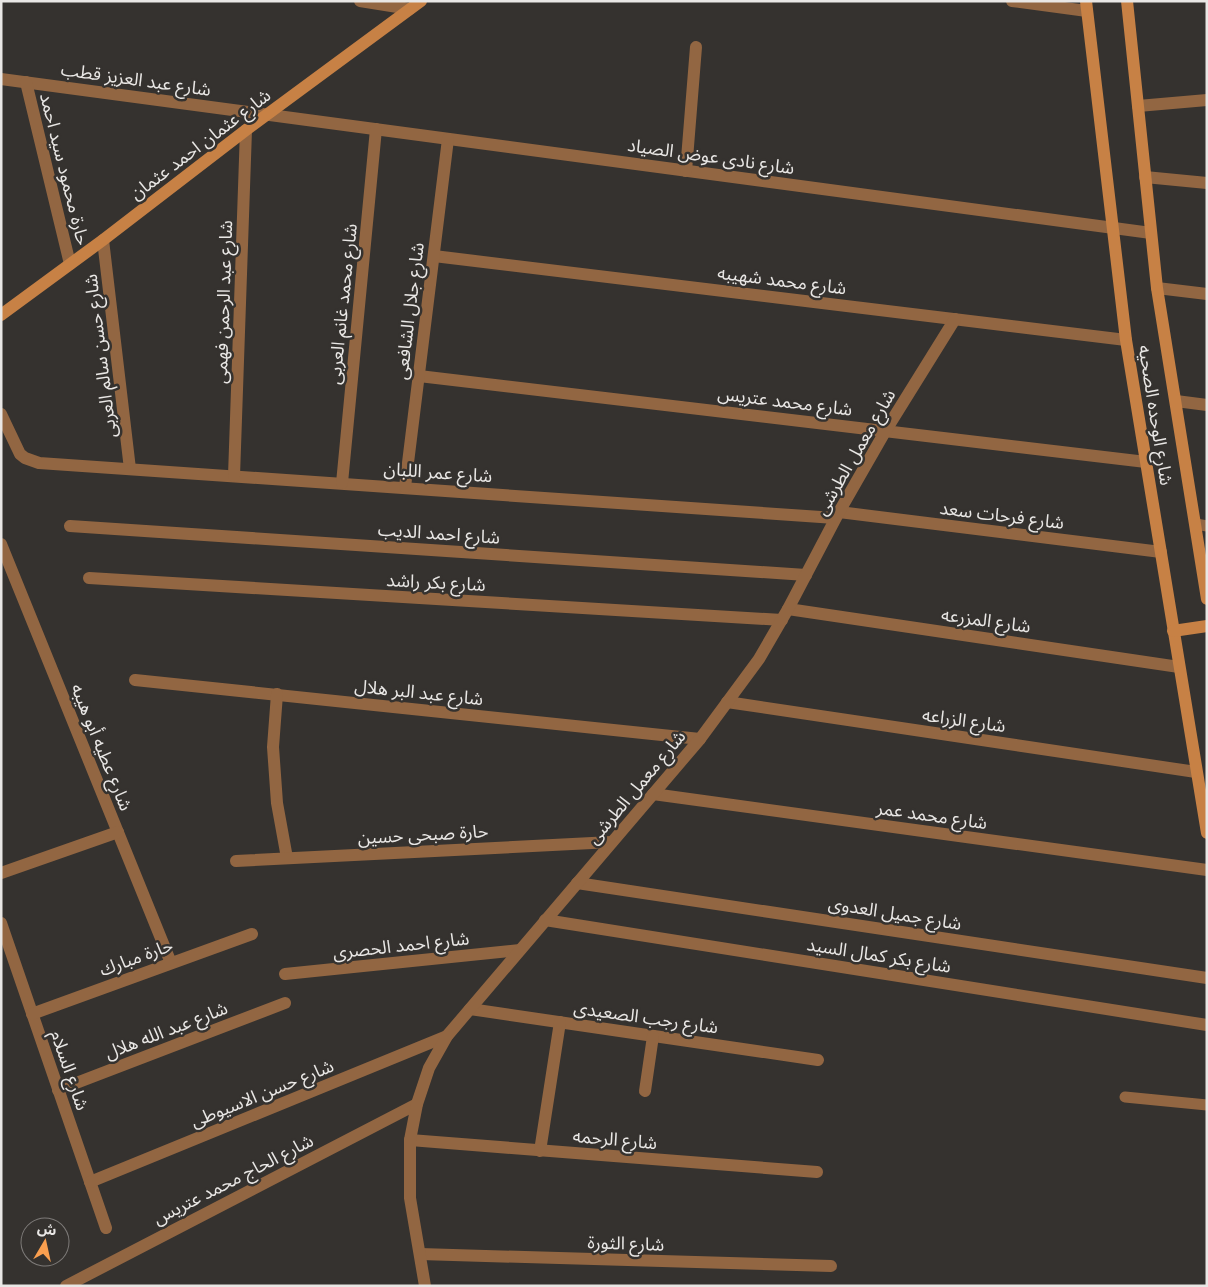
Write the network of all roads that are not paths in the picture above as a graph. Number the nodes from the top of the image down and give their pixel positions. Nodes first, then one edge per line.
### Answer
1 (360, 1) edge
2 (421, 1) edge
3 (1012, 1) edge
4 (1127, 1) edge
5 (1086, 6) edge
6 (410, 9) junction
7 (696, 47) dead end
8 (1, 79) edge
9 (26, 82) junction
10 (1207, 100) edge
11 (1138, 106) junction
12 (266, 114) junction
13 (376, 129) junction
14 (246, 130) junction
15 (448, 139) junction
16 (686, 171) junction
17 (1145, 177) junction
18 (1207, 183) edge
19 (1113, 228) junction
20 (1151, 233) junction
21 (104, 240) junction
22 (434, 256) junction
23 (70, 264) junction
24 (1157, 288) junction
25 (1207, 294) edge
26 (1, 315) edge
27 (955, 319) junction
28 (1126, 340) junction
29 (419, 376) junction
30 (1176, 401) junction
31 (1207, 405) edge
32 (1, 414) edge
33 (886, 430) junction
34 (1146, 462) junction
35 (130, 469) junction
36 (234, 476) junction
37 (342, 483) junction
38 (405, 487) junction
39 (837, 515) junction
40 (1201, 525) edge
41 (70, 526) dead end
42 (1, 544) edge
43 (1161, 552) junction
44 (806, 575) junction
45 (89, 578) dead end
46 (1206, 593) edge
47 (788, 609) junction
48 (782, 620) junction
49 (1207, 626) edge
50 (1174, 631) junction
51 (1179, 667) junction
52 (135, 680) dead end
53 (277, 694) junction
54 (728, 702) junction
55 (700, 739) junction
56 (1196, 772) junction
57 (653, 794) junction
58 (118, 832) junction
59 (1207, 833) edge
60 (612, 842) junction
61 (287, 858) junction
62 (236, 861) dead end
63 (1207, 870) edge
64 (1, 873) edge
65 (577, 883) junction
66 (545, 920) junction
67 (1, 923) edge
68 (252, 934) dead end
69 (520, 950) junction
70 (171, 964) junction
71 (285, 974) dead end
72 (1207, 978) edge
73 (285, 1003) dead end
74 (470, 1008) junction
75 (32, 1014) junction
76 (560, 1022) junction
77 (1207, 1025) edge
78 (447, 1036) junction
79 (653, 1036) junction
80 (818, 1060) dead end
81 (58, 1090) junction
82 (645, 1092) dead end
83 (1125, 1097) dead end
84 (417, 1104) junction
85 (1207, 1104) edge
86 (410, 1140) junction
87 (540, 1151) junction
88 (817, 1172) dead end
89 (90, 1182) junction
90 (106, 1228) dead end
91 (420, 1254) junction
92 (831, 1266) dead end
93 (66, 1286) edge
94 (426, 1286) edge

1 - 6 street
2 - 6 street, شارع عثمان احمد عثمان
3 - 5 street
4 - 11 street, شارع الوحده الصحيه
5 - 19 street, شارع الوحده الصحيه
6 - 12 street, شارع عثمان احمد عثمان
7 - 16 street
8 - 9 street, شارع عبد العزيز قطب
9 - 12 street, شارع عبد العزيز قطب
9 - 23 street, حارة محمود سيد احمد
10 - 11 street
11 - 17 street, شارع الوحده الصحيه
12 - 13 street, شارع نادى عوض الصياد
12 - 14 street, شارع عثمان احمد عثمان
13 - 15 street, شارع نادى عوض الصياد
13 - 37 street, شارع محمد غانم العربى
14 - 21 street, شارع عثمان احمد عثمان
14 - 36 street, شارع عبد الرحمن فهمى
15 - 16 street, شارع نادى عوض الصياد
15 - 22 street, شارع جلال الشافعى
16 - 19 street, شارع نادى عوض الصياد
17 - 18 street
17 - 20 street, شارع الوحده الصحيه
19 - 20 street, شارع نادى عوض الصياد
19 - 28 street, شارع الوحده الصحيه
20 - 24 street, شارع الوحده الصحيه
21 - 23 street, شارع عثمان احمد عثمان
21 - 35 street, شارع حسن سالم العربى
22 - 27 street, شارع محمد شهيبه
22 - 29 street, شارع جلال الشافعى
23 - 26 street, شارع عثمان احمد عثمان
24 - 25 street
24 - 30 street, شارع الوحده الصحيه
27 - 28 street, شارع محمد شهيبه
27 - 33 street, شارع معمل الطرشى
28 - 34 street, شارع الوحده الصحيه
29 - 33 street, شارع محمد عتريس
29 - 38 street, شارع جلال الشافعى
30 - 31 street
30 - 40 street, شارع الوحده الصحيه
32 - 35 street, شارع عمر اللبان
33 - 34 street, شارع محمد عتريس
33 - 39 street, شارع معمل الطرشى
34 - 43 street, شارع الوحده الصحيه
35 - 36 street, شارع عمر اللبان
36 - 37 street, شارع عمر اللبان
37 - 38 street, شارع عمر اللبان
38 - 39 street, شارع عمر اللبان
39 - 43 street, شارع فرحات سعد
39 - 44 street, شارع معمل الطرشى
40 - 46 street, شارع الوحده الصحيه
41 - 44 street, شارع احمد الديب
42 - 58 street, شارع عطيه أبو هيبه
43 - 50 street, شارع الوحده الصحيه
44 - 47 street, شارع معمل الطرشى
45 - 48 street, شارع بكر راشد
47 - 48 street, شارع معمل الطرشى
47 - 51 street, شارع المزرعه
48 - 54 street, شارع معمل الطرشى
49 - 50 street
50 - 51 street, شارع الوحده الصحيه
51 - 56 street, شارع الوحده الصحيه
52 - 53 street, شارع عبد البر هلال
53 - 55 street, شارع عبد البر هلال
53 - 61 street
54 - 55 street, شارع معمل الطرشى
54 - 56 street, شارع الزراعه
55 - 57 street, شارع معمل الطرشى
56 - 59 street, شارع الوحده الصحيه
57 - 60 street, شارع معمل الطرشى
57 - 63 street, شارع محمد عمر
58 - 64 street
58 - 70 street, شارع عطيه أبو هيبه
60 - 61 street, حارة صبحى حسين
60 - 65 street, شارع معمل الطرشى
61 - 62 street, حارة صبحى حسين
65 - 66 street, شارع معمل الطرشى
65 - 72 street, شارع جميل العدوى
66 - 69 street, شارع معمل الطرشى
66 - 77 street, شارع بكر كمال السيد
67 - 75 street, شارع السلام
68 - 70 street, حارة مبارك
69 - 71 street, شارع احمد الحصرى
69 - 74 street, شارع معمل الطرشى
70 - 75 street, حارة مبارك
73 - 81 street, شارع عبد الله هلال
74 - 76 street, شارع رجب الصعيدى
74 - 78 street, شارع معمل الطرشى
75 - 81 street, شارع السلام
76 - 79 street, شارع رجب الصعيدى
76 - 87 street
78 - 84 street, شارع معمل الطرشى
78 - 89 street, شارع حسن الاسيوطى
79 - 80 street, شارع رجب الصعيدى
79 - 82 street
81 - 89 street, شارع السلام
83 - 85 lane
84 - 86 street, شارع معمل الطرشى
84 - 93 street, شارع الحاج محمد عتريس
86 - 87 street, شارع الرحمه
86 - 91 street, شارع معمل الطرشى
87 - 88 street, شارع الرحمه
89 - 90 street, شارع السلام
91 - 92 street, شارع الثورة
91 - 94 street, شارع معمل الطرشى

